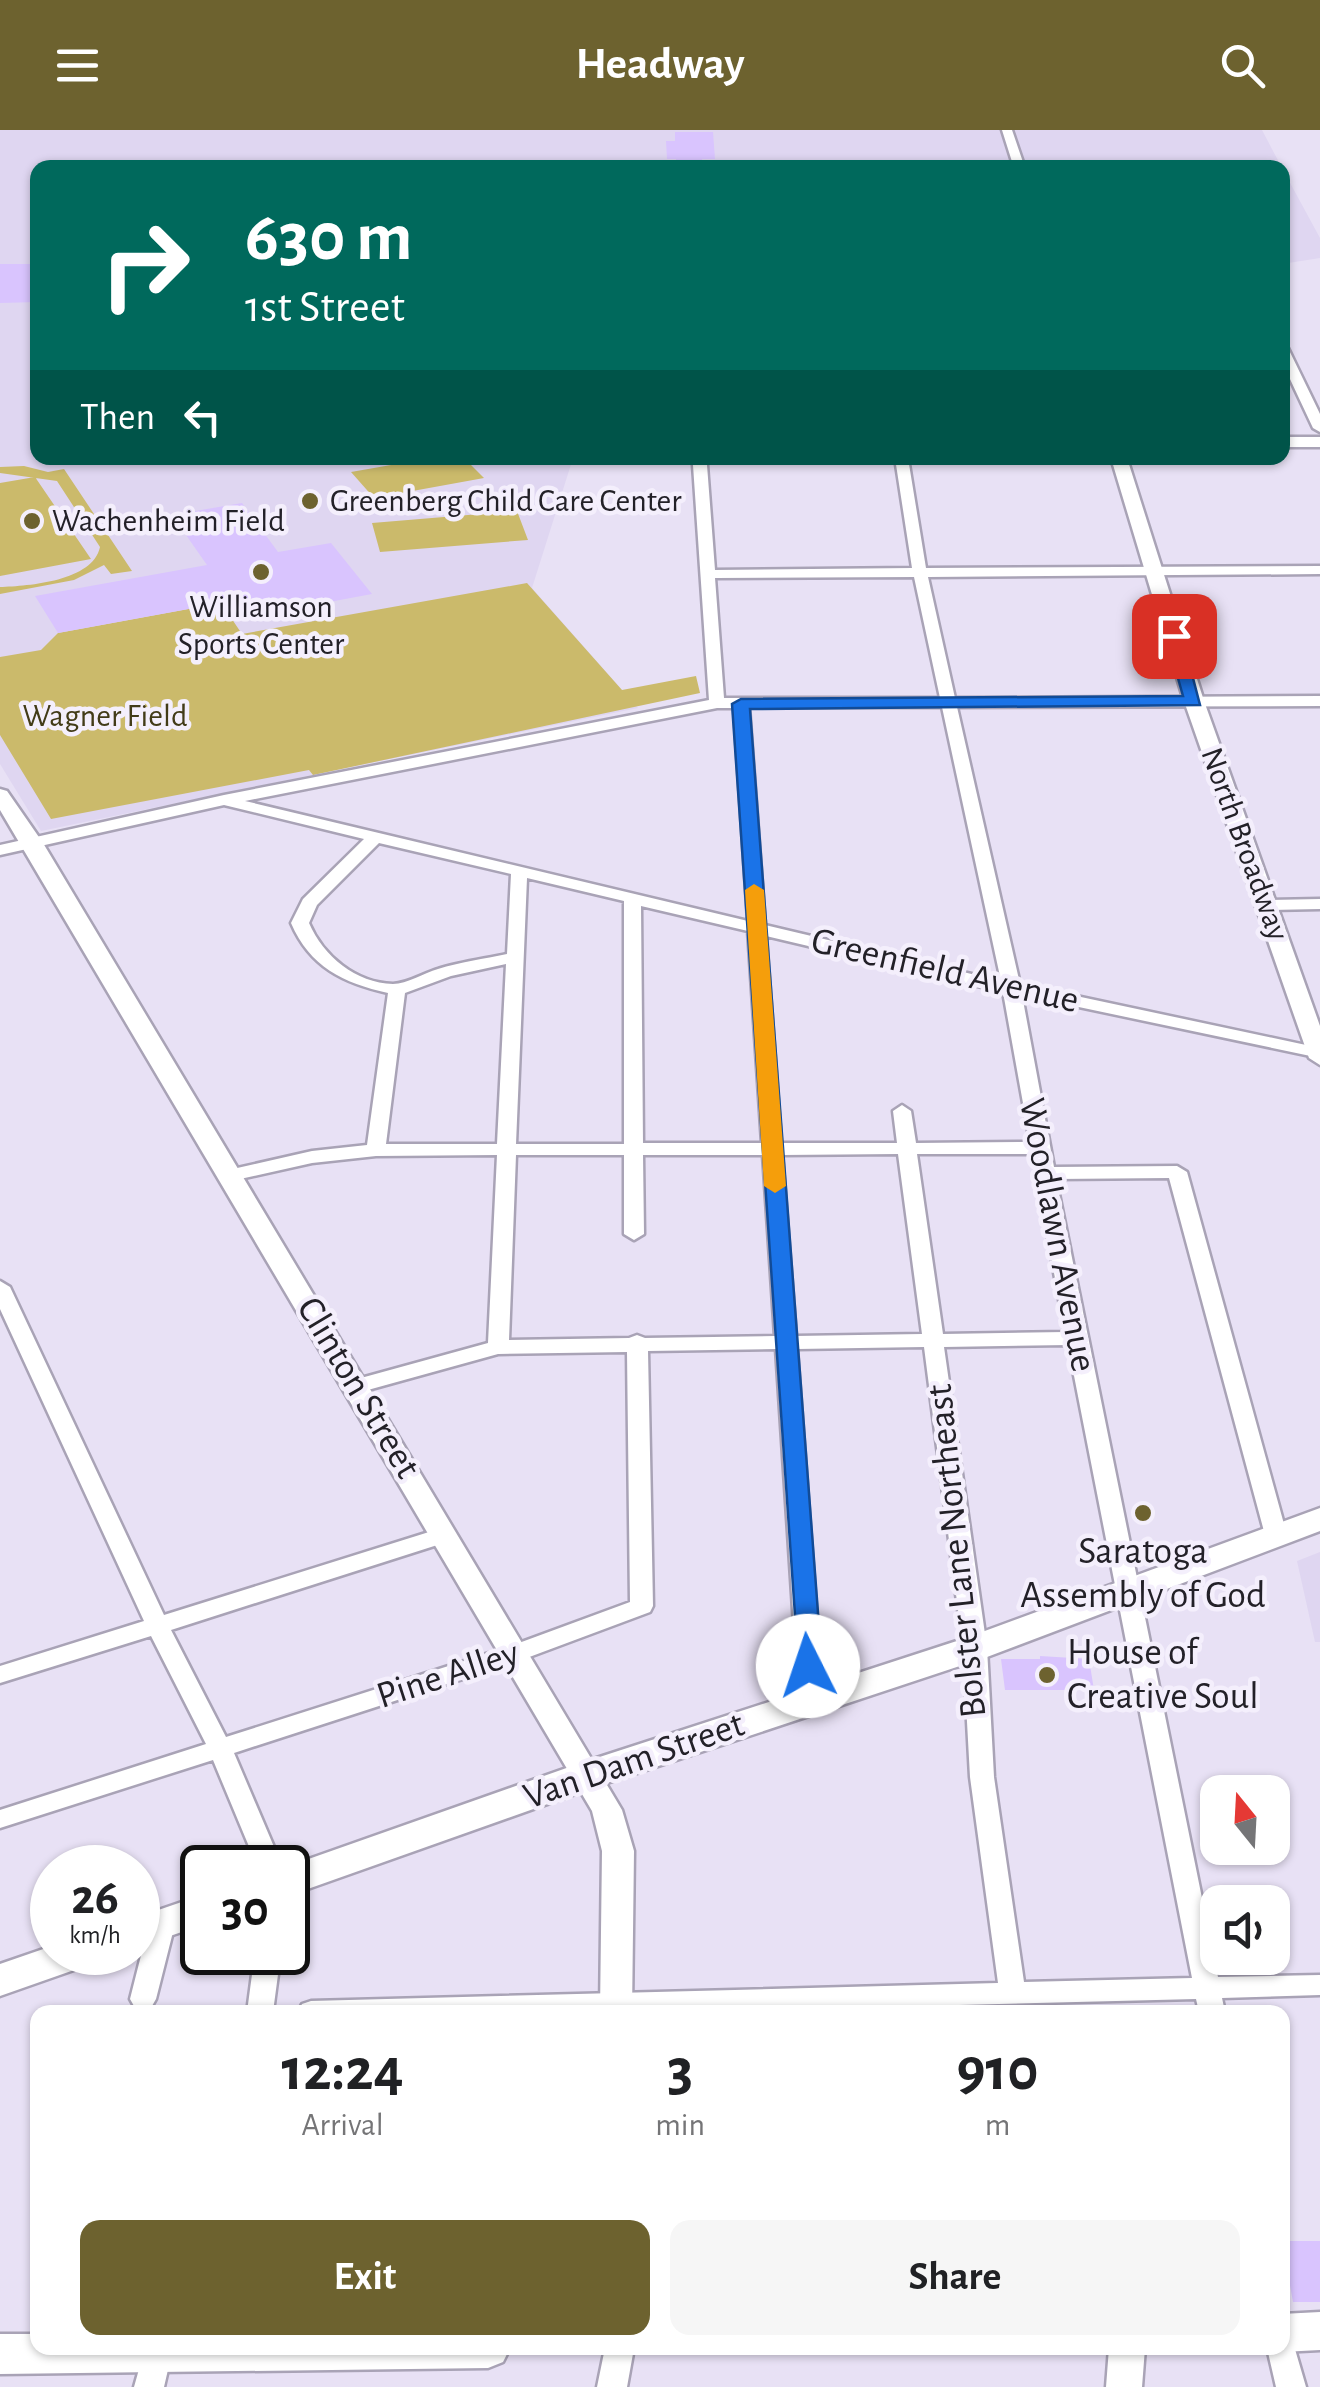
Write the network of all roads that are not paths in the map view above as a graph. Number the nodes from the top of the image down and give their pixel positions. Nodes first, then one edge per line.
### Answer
1 (1007, 130) edge
2 (1017, 160) edge
3 (1290, 365) edge
4 (1320, 428) edge
5 (1290, 442) edge
6 (1320, 442) edge
7 (700, 465) edge
8 (902, 465) edge
9 (1121, 465) edge
10 (1320, 570) edge
11 (1154, 571) junction
12 (921, 572) junction
13 (708, 574) junction
14 (1194, 701) junction
15 (1320, 701) edge
16 (717, 702) junction
17 (946, 702) junction
18 (741, 704) junction
19 (0, 795) edge
20 (224, 800) junction
21 (375, 837) junction
22 (33, 844) junction
23 (0, 850) edge
24 (519, 872) junction
25 (632, 898) junction
26 (1320, 904) edge
27 (1267, 905) junction
28 (756, 928) junction
29 (515, 957) junction
30 (1010, 988) junction
31 (397, 990) junction
32 (1320, 1055) edge
33 (902, 1111) dead end
34 (906, 1147) junction
35 (1040, 1148) junction
36 (634, 1149) junction
37 (772, 1149) junction
38 (376, 1150) junction
39 (507, 1150) junction
40 (1045, 1173) junction
41 (231, 1175) junction
42 (634, 1234) dead end
43 (0, 1286) edge
44 (1077, 1338) junction
45 (636, 1342) junction
46 (788, 1342) junction
47 (933, 1342) junction
48 (498, 1347) junction
49 (357, 1386) junction
50 (1320, 1518) edge
51 (445, 1534) junction
52 (1276, 1534) junction
53 (1123, 1592) junction
54 (157, 1625) junction
55 (976, 1648) junction
56 (516, 1652) junction
57 (0, 1675) edge
58 (811, 1702) junction
59 (220, 1748) junction
60 (588, 1775) junction
61 (0, 1819) edge
62 (261, 1845) edge
63 (310, 1873) edge
64 (30, 1970) edge
65 (145, 1975) edge
66 (265, 1975) edge
67 (0, 1980) edge
68 (1320, 1984) edge
69 (1012, 1992) junction
70 (143, 1999) dead end
71 (1209, 2000) edge
72 (261, 2005) edge
73 (616, 2005) edge
74 (690, 2005) edge
75 (1320, 2331) edge
76 (1290, 2333) edge
77 (0, 2354) edge
78 (196, 2355) edge
79 (619, 2355) edge
80 (1126, 2355) edge
81 (1284, 2355) edge
82 (154, 2368) edge
83 (612, 2387) edge
84 (1124, 2387) edge
85 (1291, 2387) edge

1 - 2 street
3 - 4 street
5 - 6 street
7 - 13 street
8 - 12 street, Woodlawn Avenue
9 - 11 street, North Broadway
10 - 11 street
11 - 12 street
11 - 14 street, North Broadway
12 - 13 street
12 - 17 street, Woodlawn Avenue
13 - 16 street
14 - 15 street
14 - 17 street
14 - 27 street, North Broadway
16 - 18 street
16 - 20 street
17 - 18 street
17 - 30 street, Woodlawn Avenue
18 - 28 street
19 - 22 street, Clinton Street
20 - 21 street, Greenfield Avenue
20 - 22 street
21 - 24 street, Greenfield Avenue
21 - 31 street
22 - 23 street
22 - 41 street, Clinton Street
24 - 25 street, Greenfield Avenue
24 - 29 street
25 - 28 street, Greenfield Avenue
25 - 36 street
26 - 27 street
27 - 32 street, North Broadway
28 - 30 street, Greenfield Avenue
28 - 37 street
29 - 31 street
29 - 39 street
30 - 32 street, Greenfield Avenue
30 - 35 street, Woodlawn Avenue
31 - 38 street
33 - 34 street, Bolster Lane Northeast
34 - 35 street
34 - 37 street
34 - 47 street, Bolster Lane Northeast
35 - 40 street, Woodlawn Avenue
36 - 37 street
36 - 39 street
36 - 42 street
37 - 46 street
38 - 39 street
38 - 41 street
39 - 48 street
40 - 44 street, Woodlawn Avenue
40 - 52 street
41 - 49 street, Clinton Street
43 - 54 street
44 - 47 street
44 - 53 street, Woodlawn Avenue
45 - 46 street
45 - 48 street
45 - 56 street, Pine Alley
46 - 47 street
46 - 58 street
47 - 55 street, Bolster Lane Northeast
48 - 49 street
49 - 51 street, Clinton Street
50 - 52 main road, Van Dam Street
51 - 54 street
51 - 56 street, Clinton Street
52 - 53 main road, Van Dam Street
53 - 55 main road, Van Dam Street
53 - 71 street, Woodlawn Avenue
54 - 57 street
54 - 59 street
55 - 58 main road, Van Dam Street
55 - 69 street, Bolster Lane Northeast
56 - 59 street, Pine Alley
56 - 60 street, Clinton Street
58 - 60 main road, Van Dam Street
59 - 61 street, Pine Alley
59 - 62 street
60 - 63 main road, Van Dam Street
60 - 73 street, Clinton Street
64 - 67 main road
65 - 70 street
66 - 72 street
68 - 71 street
69 - 71 street
69 - 74 street
75 - 76 main road
77 - 82 main road
78 - 82 main road
79 - 83 street
80 - 84 street
81 - 85 street

